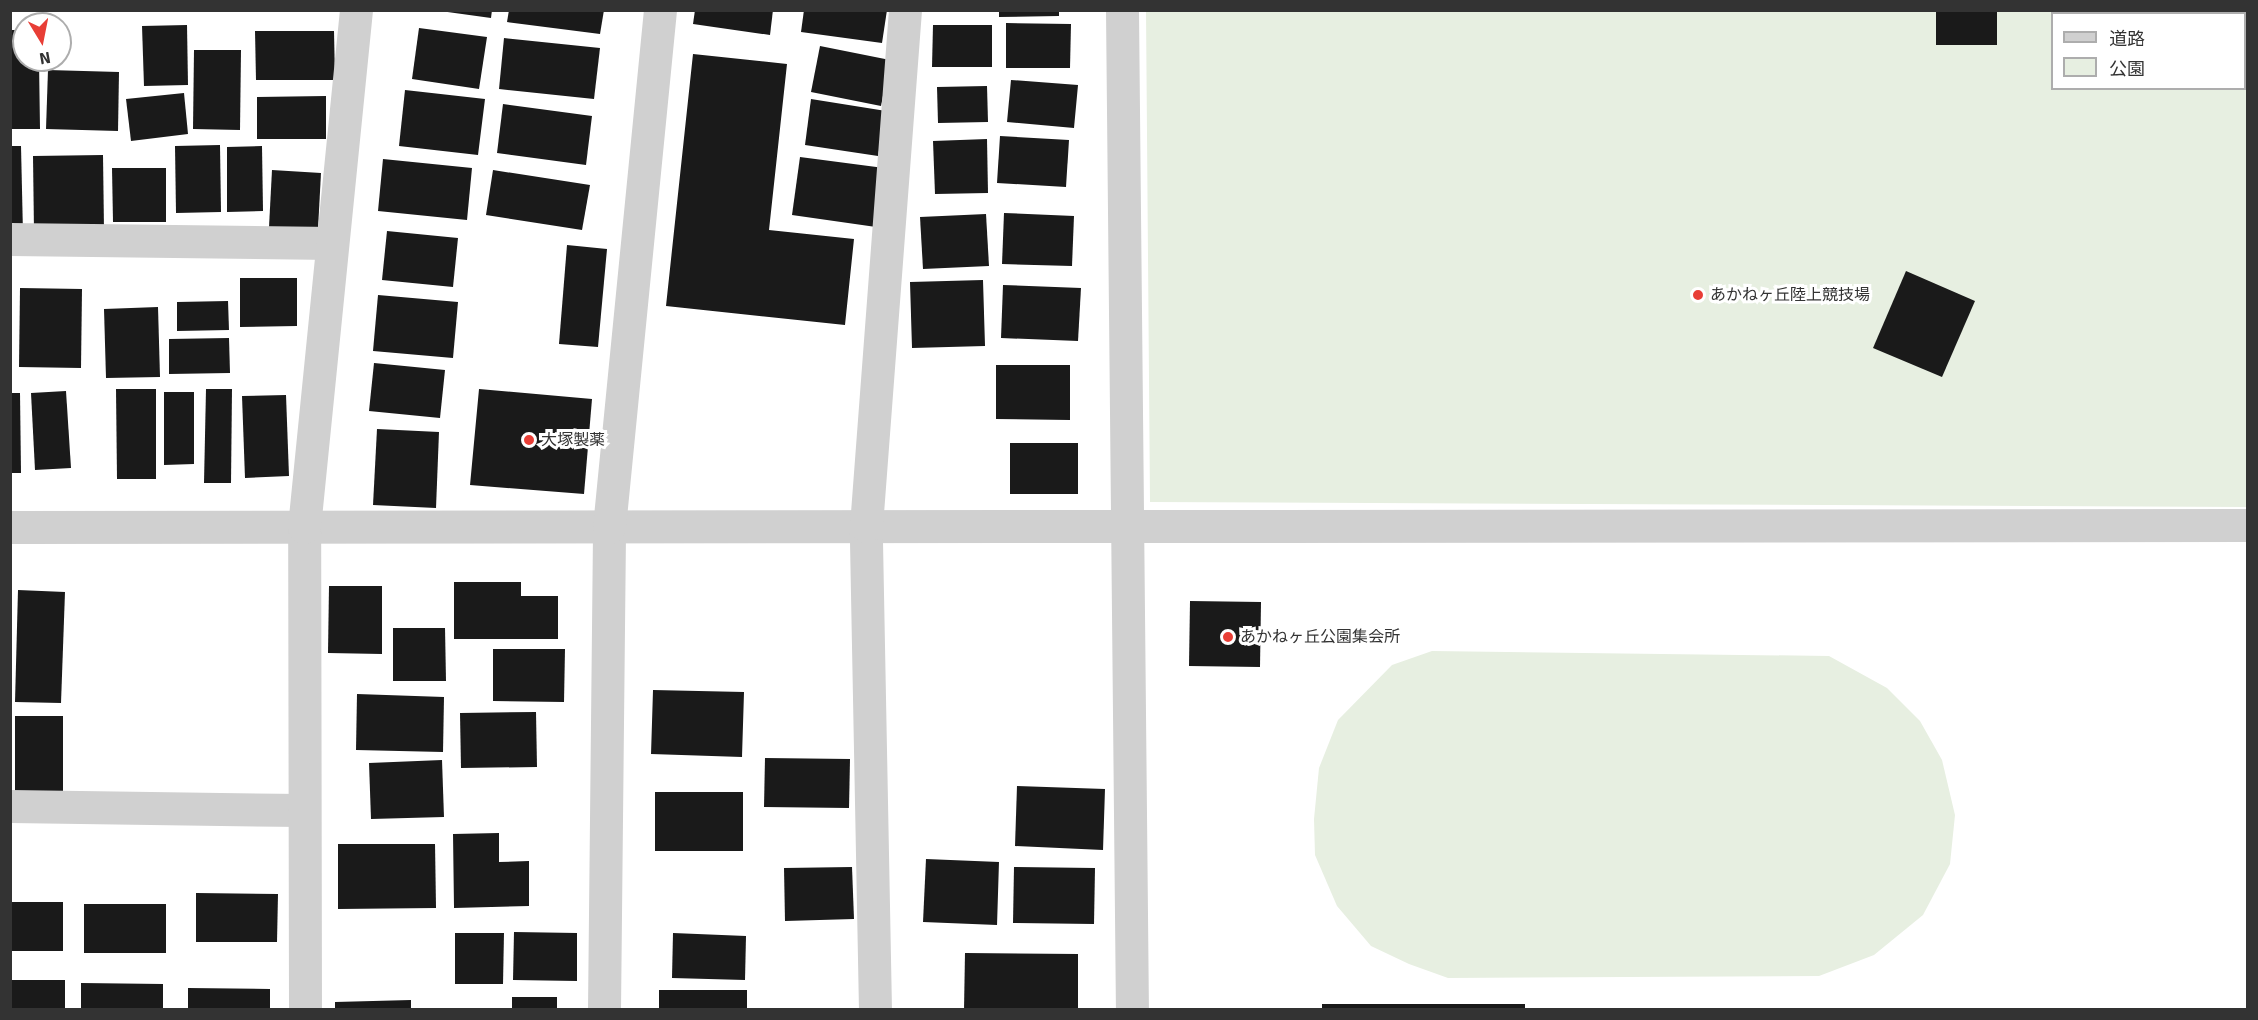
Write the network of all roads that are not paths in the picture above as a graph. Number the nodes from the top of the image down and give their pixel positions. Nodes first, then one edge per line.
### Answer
1 (356, 10) edge
2 (660, 10) edge
3 (905, 10) edge
4 (1122, 10) edge
5 (10, 239) edge
6 (332, 243) junction
7 (2247, 525) edge
8 (866, 526) junction
9 (10, 527) edge
10 (304, 527) junction
11 (609, 527) junction
12 (1128, 527) junction
13 (10, 806) edge
14 (303, 810) junction
15 (305, 1010) edge
16 (604, 1010) edge
17 (875, 1010) edge
18 (1132, 1010) edge

1 - 6 street
2 - 11 street
3 - 8 street
4 - 12 street
5 - 6 street
6 - 10 street
7 - 12 street
8 - 11 street
8 - 12 street
8 - 17 street
9 - 10 street
10 - 11 street
10 - 14 street
11 - 16 street
12 - 18 street
13 - 14 street
14 - 15 street

